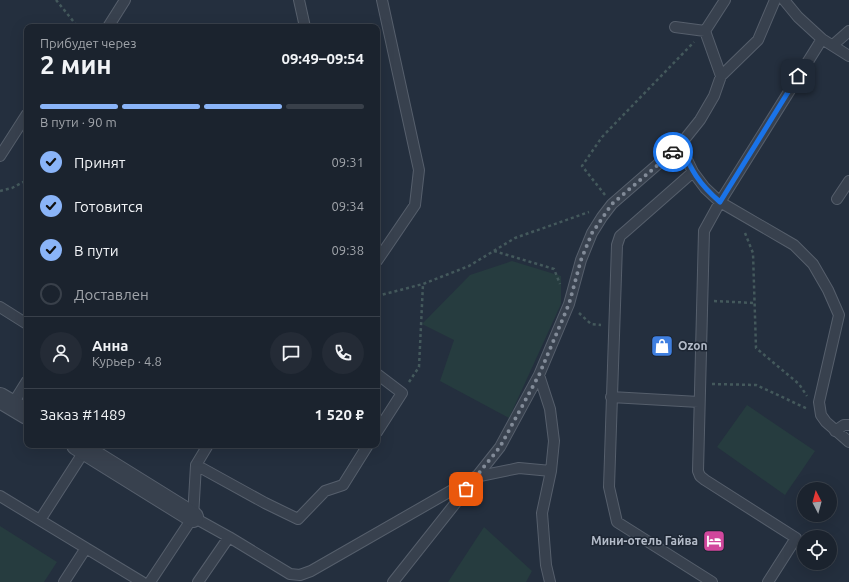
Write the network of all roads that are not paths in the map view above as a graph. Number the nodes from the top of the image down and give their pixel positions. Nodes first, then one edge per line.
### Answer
1 (125, 0) edge
2 (299, 0) edge
3 (382, 0) edge
4 (725, 0) edge
5 (775, 0) edge
6 (784, 0) edge
7 (110, 24) edge
8 (304, 24) edge
9 (676, 27) dead end
10 (705, 31) junction
11 (849, 31) edge
12 (822, 39) junction
13 (833, 46) junction
14 (849, 56) edge
15 (721, 76) junction
16 (24, 119) edge
17 (680, 145) junction
18 (0, 156) edge
19 (693, 172) junction
20 (849, 182) edge
21 (838, 200) dead end
22 (720, 202) junction
23 (380, 257) edge
24 (0, 306) edge
25 (24, 322) edge
26 (539, 375) junction
27 (380, 376) edge
28 (24, 386) edge
29 (611, 397) junction
30 (699, 402) junction
31 (13, 406) edge
32 (849, 425) edge
33 (380, 427) edge
34 (835, 431) junction
35 (849, 442) edge
36 (81, 448) edge
37 (206, 448) edge
38 (366, 448) edge
39 (196, 464) junction
40 (551, 471) junction
41 (475, 477) junction
42 (0, 496) edge
43 (194, 517) junction
44 (40, 520) junction
45 (230, 537) junction
46 (86, 548) junction
47 (64, 582) edge
48 (142, 582) edge
49 (150, 582) edge
50 (198, 582) edge
51 (393, 582) edge
52 (550, 582) edge
53 (712, 582) edge
54 (768, 582) edge

1 - 7 lane
2 - 8 lane
3 - 23 lane
4 - 10 lane
5 - 15 lane
6 - 12 lane
9 - 10 lane
10 - 15 lane
11 - 13 lane
12 - 13 lane
12 - 22 lane
13 - 14 lane
15 - 17 lane
16 - 18 lane
17 - 19 lane
17 - 26 lane
19 - 22 lane
19 - 29 lane
20 - 21 lane
22 - 30 lane
22 - 34 lane
24 - 25 lane
26 - 40 lane
26 - 41 lane
27 - 33 lane
28 - 31 lane
29 - 30 lane
29 - 53 lane
30 - 54 lane
32 - 34 lane
34 - 35 lane
36 - 43 street
36 - 44 lane
37 - 39 lane
38 - 39 lane
39 - 43 lane
40 - 41 lane
40 - 52 lane
41 - 45 lane
41 - 51 lane
42 - 44 lane
43 - 45 lane
43 - 49 lane
44 - 46 lane
45 - 50 lane
46 - 47 lane
46 - 48 lane

